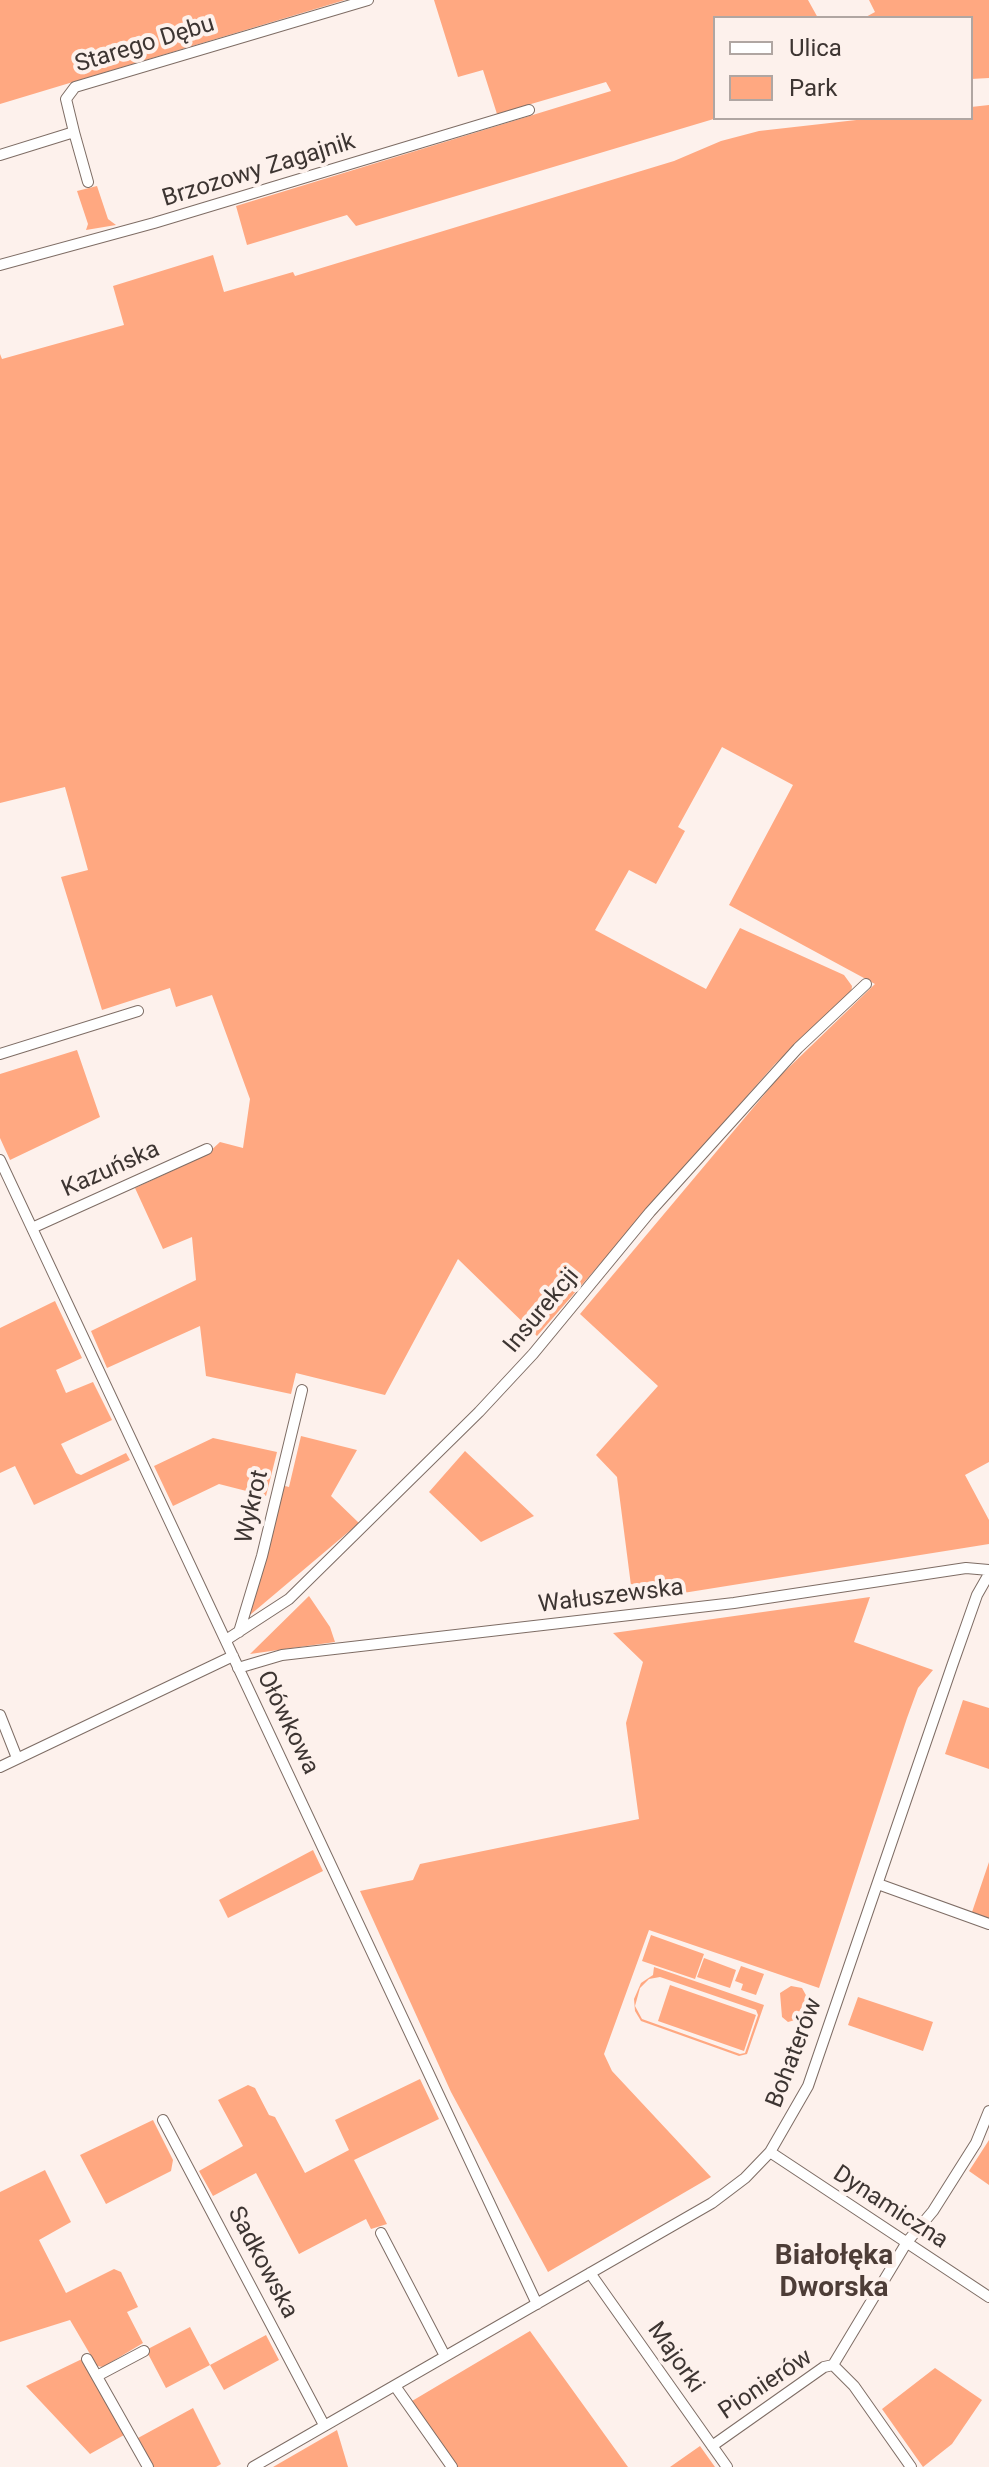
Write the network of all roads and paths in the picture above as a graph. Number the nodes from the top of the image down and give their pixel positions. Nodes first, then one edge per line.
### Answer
1 (368, 0) edge
2 (529, 110) dead end
3 (74, 132) junction
4 (0, 155) edge
5 (88, 182) dead end
6 (0, 265) edge
7 (866, 984) dead end
8 (138, 1011) dead end
9 (0, 1054) edge
10 (207, 1149) dead end
11 (0, 1160) edge
12 (32, 1228) junction
13 (302, 1390) dead end
14 (989, 1572) edge
15 (239, 1632) junction
16 (226, 1640) junction
17 (233, 1656) junction
18 (238, 1668) junction
19 (0, 1715) edge
20 (17, 1758) junction
21 (0, 1767) edge
22 (878, 1884) junction
23 (989, 1924) edge
24 (988, 2115) edge
25 (163, 2120) dead end
26 (770, 2152) junction
27 (381, 2233) dead end
28 (907, 2242) junction
29 (590, 2273) junction
30 (989, 2297) edge
31 (537, 2304) junction
32 (144, 2351) dead end
33 (445, 2356) junction
34 (87, 2359) dead end
35 (833, 2365) junction
36 (97, 2376) junction
37 (395, 2386) junction
38 (324, 2425) junction
39 (712, 2446) junction
40 (148, 2467) edge
41 (253, 2467) edge
42 (452, 2467) edge
43 (727, 2467) edge
44 (911, 2467) edge

1 - 3 street, Starego Dębu
2 - 6 street, Brzozowy Zagajnik
3 - 4 street
3 - 5 street, Starego Dębu
7 - 15 street, Insurekcji
8 - 9 street
10 - 12 street, Kazuńska
11 - 12 street, Ołówkowa
12 - 16 street, Ołówkowa
13 - 15 street, Wykrot
14 - 18 street, Wałuszewska
14 - 22 street, Bohaterów
15 - 16 street, Insurekcji
16 - 17 street, Ołówkowa
17 - 18 street, Ołówkowa
17 - 20 street
18 - 31 street, Ołówkowa
19 - 20 street
20 - 21 street
22 - 23 street
22 - 26 street, Bohaterów
24 - 28 street, Pionierów
25 - 38 street, Sadkowska
26 - 28 street, Dynamiczna
26 - 29 street, Bohaterów
27 - 33 street
28 - 30 street, Dynamiczna
28 - 35 street, Pionierów
29 - 31 street, Bohaterów
29 - 39 street, Majorki
31 - 33 street, Bohaterów
32 - 36 street
33 - 37 street, Bohaterów
34 - 36 street
35 - 39 street, Pionierów
35 - 44 street
36 - 40 street
37 - 38 street, Bohaterów
37 - 42 street
38 - 41 street, Bohaterów
39 - 43 street, Majorki

